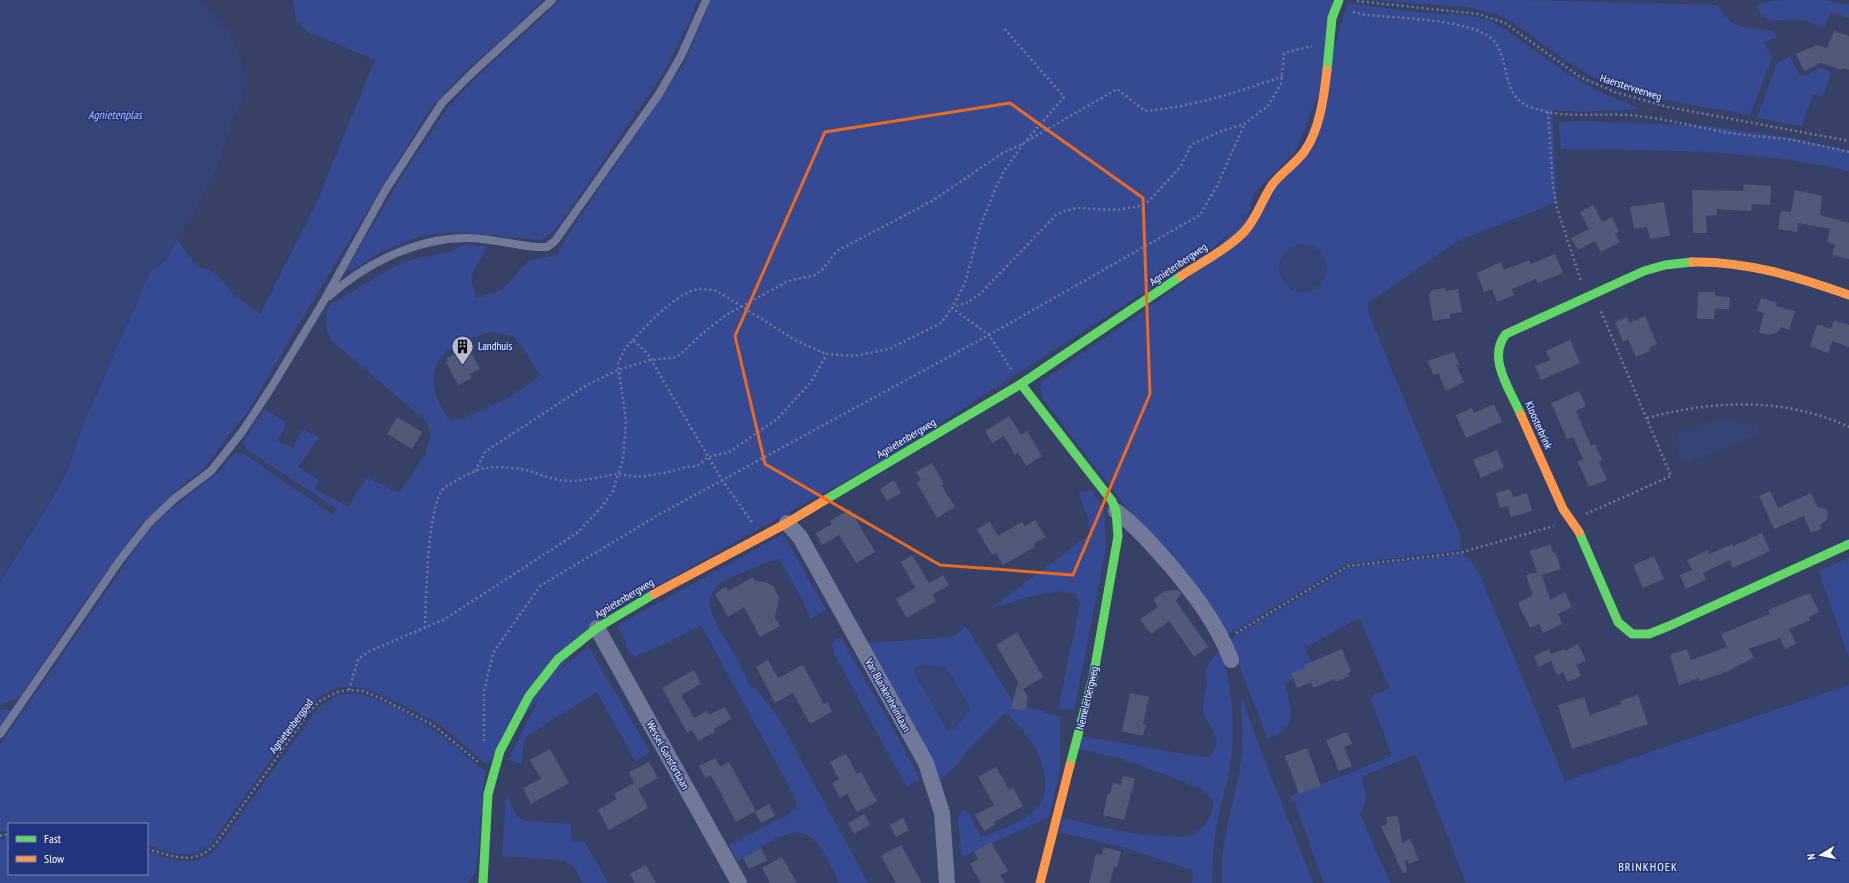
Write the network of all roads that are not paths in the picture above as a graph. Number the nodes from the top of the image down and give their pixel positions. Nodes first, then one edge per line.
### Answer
1 (552, 0) edge
2 (706, 0) edge
3 (1338, 2) edge
4 (1849, 295) edge
5 (326, 299) junction
6 (1021, 384) junction
7 (1116, 511) junction
8 (787, 523) junction
9 (1849, 544) edge
10 (597, 628) junction
11 (1231, 660) dead end
12 (0, 734) edge
13 (483, 883) edge
14 (739, 883) edge
15 (948, 883) edge
16 (1040, 883) edge

1 - 5 lane
2 - 5 lane
3 - 6 street, Agnietenbergweg
4 - 9 street, Kloosterbrink
5 - 12 lane
6 - 7 street, Nemelerbergweg
6 - 8 street, Agnietenbergweg
7 - 11 street, Nemelerbergweg
7 - 16 street, Nemelerbergweg
8 - 10 street, Agnietenbergweg
8 - 15 street, Van Blankenheimlaan
10 - 13 street, Agnietenbergweg
10 - 14 street, Wessel Gansfortlaan

